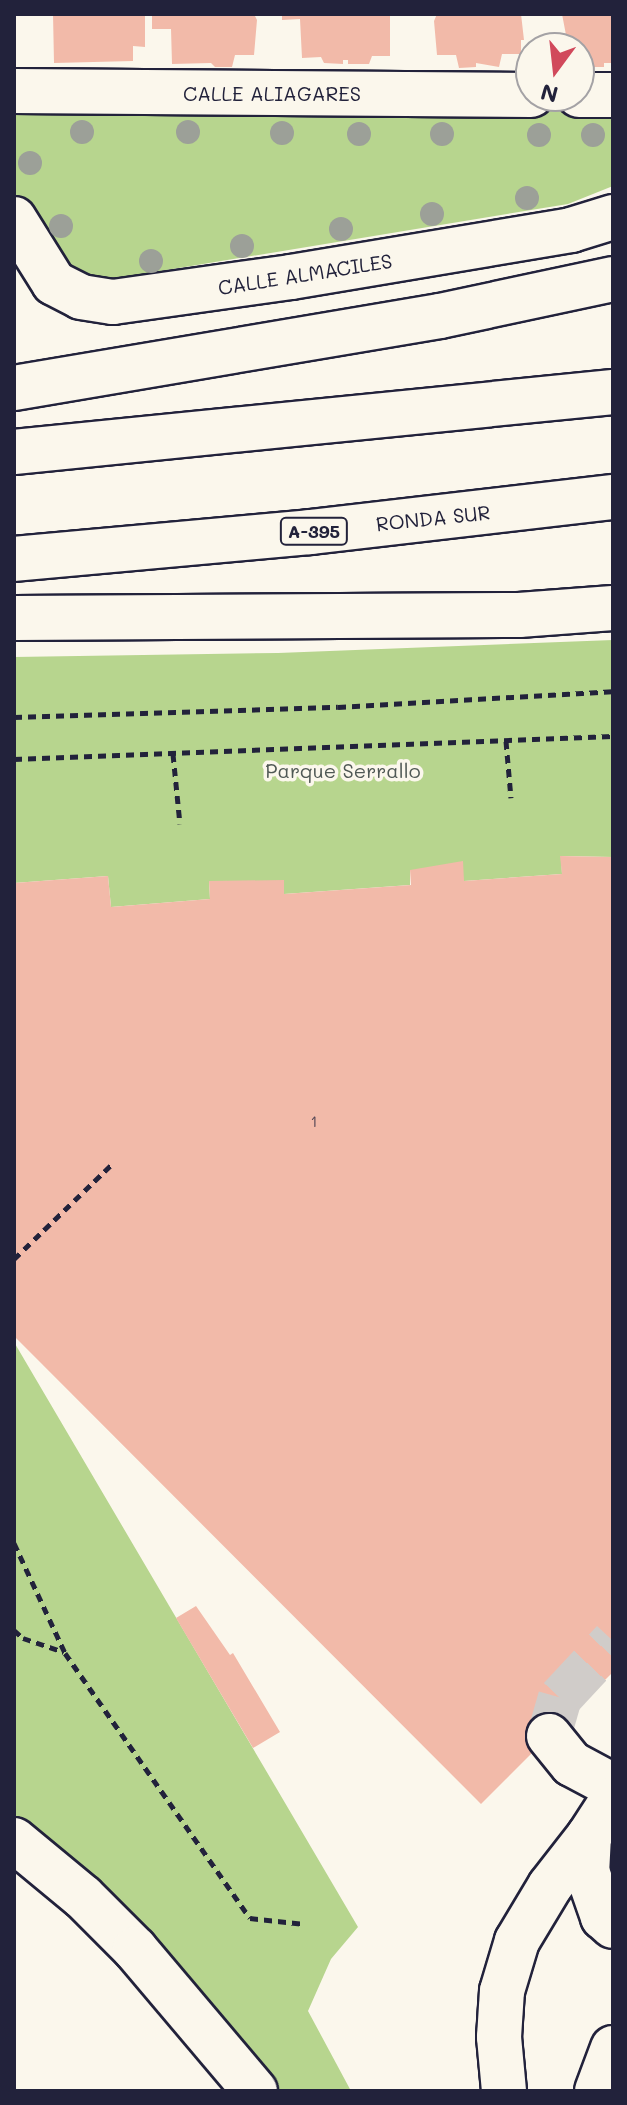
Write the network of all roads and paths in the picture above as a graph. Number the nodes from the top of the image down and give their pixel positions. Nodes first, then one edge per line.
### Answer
1 (14, 91) edge
2 (515, 95) edge
3 (613, 217) edge
4 (19, 227) edge
5 (613, 279) edge
6 (14, 388) edge
7 (613, 392) edge
8 (14, 452) edge
9 (613, 497) edge
10 (14, 559) edge
11 (613, 608) edge
12 (14, 618) edge
13 (613, 691) edge
14 (14, 717) edge
15 (613, 736) edge
16 (506, 741) junction
17 (173, 754) junction
18 (14, 759) edge
19 (511, 798) dead end
20 (180, 824) dead end
21 (113, 1163) dead end
22 (14, 1259) edge
23 (14, 1543) edge
24 (14, 1630) edge
25 (65, 1653) junction
26 (549, 1736) dead end
27 (613, 1786) edge
28 (613, 1799) edge
29 (589, 1836) junction
30 (14, 1840) edge
31 (305, 1924) dead end
32 (613, 1926) edge
33 (613, 2048) edge
34 (255, 2091) edge
35 (504, 2091) edge
36 (597, 2091) edge

1 - 2 main road, CALLE ALIAGARES
3 - 4 main road, CALLE ALMACILES
5 - 6 main road
7 - 8 main road
9 - 10 main road, RONDA SUR / A-395
11 - 12 main road
13 - 14 path
15 - 16 path
16 - 17 path
16 - 19 path
17 - 18 path
17 - 20 path
21 - 22 path
23 - 25 path
24 - 25 path
25 - 31 path
26 - 27 main road
28 - 29 main road
29 - 32 main road
29 - 35 main road
30 - 34 main road
33 - 36 main road

